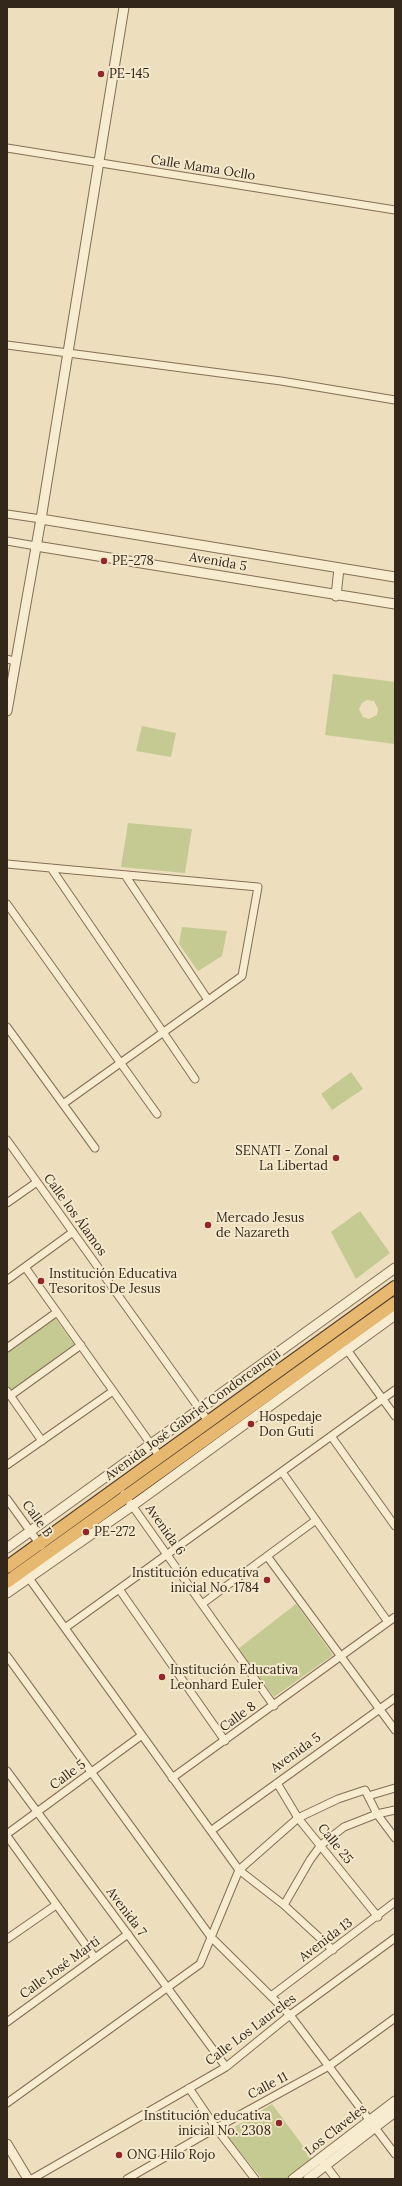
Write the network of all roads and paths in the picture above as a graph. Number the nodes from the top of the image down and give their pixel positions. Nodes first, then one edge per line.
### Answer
1 (124, 7) edge
2 (7, 148) edge
3 (97, 163) junction
4 (395, 210) edge
5 (7, 345) edge
6 (68, 353) junction
7 (395, 400) edge
8 (7, 514) edge
9 (41, 519) junction
10 (7, 541) edge
11 (36, 546) junction
12 (339, 568) junction
13 (395, 577) edge
14 (336, 596) junction
15 (395, 604) edge
16 (11, 660) edge
17 (7, 711) edge
18 (7, 864) edge
19 (51, 868) junction
20 (125, 875) junction
21 (7, 904) edge
22 (208, 1000) junction
23 (7, 1027) edge
24 (163, 1031) junction
25 (120, 1062) junction
26 (195, 1079) dead end
27 (63, 1104) junction
28 (158, 1114) dead end
29 (7, 1140) edge
30 (95, 1148) dead end
31 (36, 1182) junction
32 (7, 1203) edge
33 (73, 1232) junction
34 (25, 1267) junction
35 (395, 1268) edge
36 (7, 1280) edge
37 (395, 1286) edge
38 (395, 1303) edge
39 (57, 1312) junction
40 (395, 1315) edge
41 (332, 1331) junction
42 (81, 1345) junction
43 (344, 1346) junction
44 (7, 1348) edge
45 (395, 1390) edge
46 (113, 1391) junction
47 (9, 1394) edge
48 (383, 1399) junction
49 (199, 1409) junction
50 (395, 1416) edge
51 (208, 1421) junction
52 (331, 1436) junction
53 (42, 1441) junction
54 (150, 1443) junction
55 (160, 1456) junction
56 (7, 1465) edge
57 (282, 1472) junction
58 (119, 1486) junction
59 (7, 1499) edge
60 (129, 1501) junction
61 (316, 1520) junction
62 (395, 1526) edge
63 (30, 1531) junction
64 (40, 1543) junction
65 (7, 1548) edge
66 (47, 1553) junction
67 (167, 1555) junction
68 (266, 1556) junction
69 (7, 1567) edge
70 (26, 1574) junction
71 (7, 1582) edge
72 (118, 1588) junction
73 (7, 1594) edge
74 (202, 1604) junction
75 (395, 1617) edge
76 (388, 1622) junction
77 (65, 1628) junction
78 (7, 1656) edge
79 (341, 1657) junction
80 (395, 1698) edge
81 (274, 1706) junction
82 (380, 1709) junction
83 (395, 1730) edge
84 (142, 1735) junction
85 (226, 1741) junction
86 (7, 1771) edge
87 (92, 1773) junction
88 (172, 1778) junction
89 (277, 1783) junction
90 (395, 1788) edge
91 (368, 1796) junction
92 (395, 1810) edge
93 (36, 1812) junction
94 (377, 1814) junction
95 (298, 1818) junction
96 (212, 1830) junction
97 (7, 1835) edge
98 (395, 1838) edge
99 (321, 1845) junction
100 (239, 1870) junction
101 (395, 1902) edge
102 (56, 1905) junction
103 (284, 1905) junction
104 (378, 1916) junction
105 (128, 1934) junction
106 (211, 1937) junction
107 (395, 1938) edge
108 (7, 1939) edge
109 (333, 1950) junction
110 (95, 1958) junction
111 (167, 1988) junction
112 (271, 1996) junction
113 (290, 2015) junction
114 (395, 2018) edge
115 (7, 2022) edge
116 (329, 2066) junction
117 (226, 2067) junction
118 (189, 2088) junction
119 (395, 2100) edge
120 (7, 2103) edge
121 (395, 2112) edge
122 (372, 2124) junction
123 (216, 2128) junction
124 (7, 2144) edge
125 (395, 2154) edge
126 (323, 2162) junction
127 (28, 2179) edge
128 (32, 2179) edge
129 (127, 2179) edge
130 (255, 2179) edge
131 (294, 2179) edge
132 (308, 2179) edge
133 (336, 2179) edge

1 - 3 street
2 - 3 street, Calle Mama Ocllo
3 - 4 street, Calle Mama Ocllo
3 - 6 street
5 - 6 street
6 - 7 street
6 - 9 street
8 - 9 street
9 - 11 street
9 - 12 street, Avenida 5
10 - 11 street
11 - 14 street, Avenida 5
11 - 16 street
12 - 13 street, Avenida 5
12 - 14 street
14 - 15 street, Avenida 5
16 - 17 street
18 - 19 street
19 - 20 street
19 - 24 street
20 - 22 street
20 - 22 street
21 - 25 street
22 - 24 street
23 - 27 street
24 - 25 street
24 - 26 street
25 - 27 street
25 - 28 street
27 - 30 street
29 - 31 street, Calle los Álamos
31 - 32 street
31 - 33 street, Calle los Álamos
33 - 34 street
33 - 49 street, Calle los Álamos
34 - 36 street
34 - 39 street
35 - 49 street, Avenida José Gabriel Condorcanqui
37 - 41 highway, Avenida José Gabriel Condorcanqui
38 - 43 highway, Avenida José Gabriel Condorcanqui
39 - 42 street
39 - 44 street
40 - 43 street, Avenida José Gabriel Condorcanqui
41 - 43 street
41 - 51 highway, Avenida José Gabriel Condorcanqui
42 - 46 street
42 - 47 street
43 - 48 street
43 - 60 highway, Avenida José Gabriel Condorcanqui
45 - 48 street
46 - 53 street
46 - 54 street
47 - 53 street
48 - 50 street
48 - 52 street
49 - 51 street, Calle los Álamos
49 - 54 street, Avenida José Gabriel Condorcanqui
51 - 55 highway, Avenida José Gabriel Condorcanqui
52 - 57 street
52 - 62 street
53 - 56 street
54 - 55 street
54 - 63 street, Avenida José Gabriel Condorcanqui
55 - 58 highway, Avenida José Gabriel Condorcanqui
57 - 61 street
57 - 67 street
58 - 60 street, Avenida 6
58 - 64 highway, Avenida José Gabriel Condorcanqui
59 - 63 street, Calle B
60 - 66 highway, Avenida José Gabriel Condorcanqui
60 - 67 street, Avenida 6
60 - 70 street, Avenida José Gabriel Condorcanqui
61 - 68 street
61 - 76 street
63 - 64 street, Calle B
63 - 65 street, Avenida José Gabriel Condorcanqui
64 - 66 street, Calle B
64 - 69 highway, Avenida José Gabriel Condorcanqui
66 - 70 highway, Avenida José Gabriel Condorcanqui
67 - 72 street
67 - 74 street, Avenida 6
68 - 74 street
68 - 79 street
70 - 71 highway, Avenida José Gabriel Condorcanqui
70 - 73 street, Avenida José Gabriel Condorcanqui
70 - 77 street
72 - 77 street
72 - 85 street
74 - 81 street, Avenida 6
75 - 76 street, Calle 8
76 - 79 street, Calle 8
77 - 84 street
78 - 87 street
79 - 81 street, Calle 8
79 - 82 street
80 - 82 street, Avenida 5
81 - 85 street, Calle 8
82 - 83 street
82 - 89 street, Avenida 5
84 - 87 street, Calle 5
84 - 88 street
85 - 88 street, Calle 8
86 - 93 street, Avenida 7
87 - 93 street, Calle 5
87 - 106 street
88 - 96 street
89 - 95 street, Calle 25
89 - 96 street, Avenida 5
90 - 91 street
91 - 94 street
91 - 95 street
92 - 94 street
93 - 97 street, Calle 5
93 - 105 street, Avenida 7
94 - 98 street
94 - 99 street
95 - 99 street, Calle 25
95 - 100 street
96 - 100 street
97 - 102 street
99 - 103 street
99 - 104 street, Calle 25
100 - 103 street
100 - 106 street
101 - 104 street, Avenida 13
102 - 108 street
102 - 110 street
103 - 109 street
104 - 109 street, Avenida 13
105 - 110 street, Calle José Martí
105 - 111 street, Avenida 7
106 - 111 street
106 - 112 street
107 - 113 street, Calle Los Laureles
109 - 112 street, Avenida 13
110 - 115 street, Calle José Martí
111 - 117 street, Avenida 7
111 - 120 street
112 - 113 street
113 - 116 street
113 - 117 street, Calle Los Laureles
114 - 116 street, Calle 11
116 - 122 street
116 - 123 street, Calle 11
117 - 118 street, Calle Los Laureles
118 - 123 street
118 - 128 street, Calle Los Laureles
119 - 122 street, Los Claveles
121 - 122 street, Los Claveles
122 - 125 street
122 - 126 street, Los Claveles
123 - 129 street, Calle 11
123 - 130 street
124 - 127 street
126 - 131 street, Los Claveles
126 - 132 street, Los Claveles
126 - 133 street

